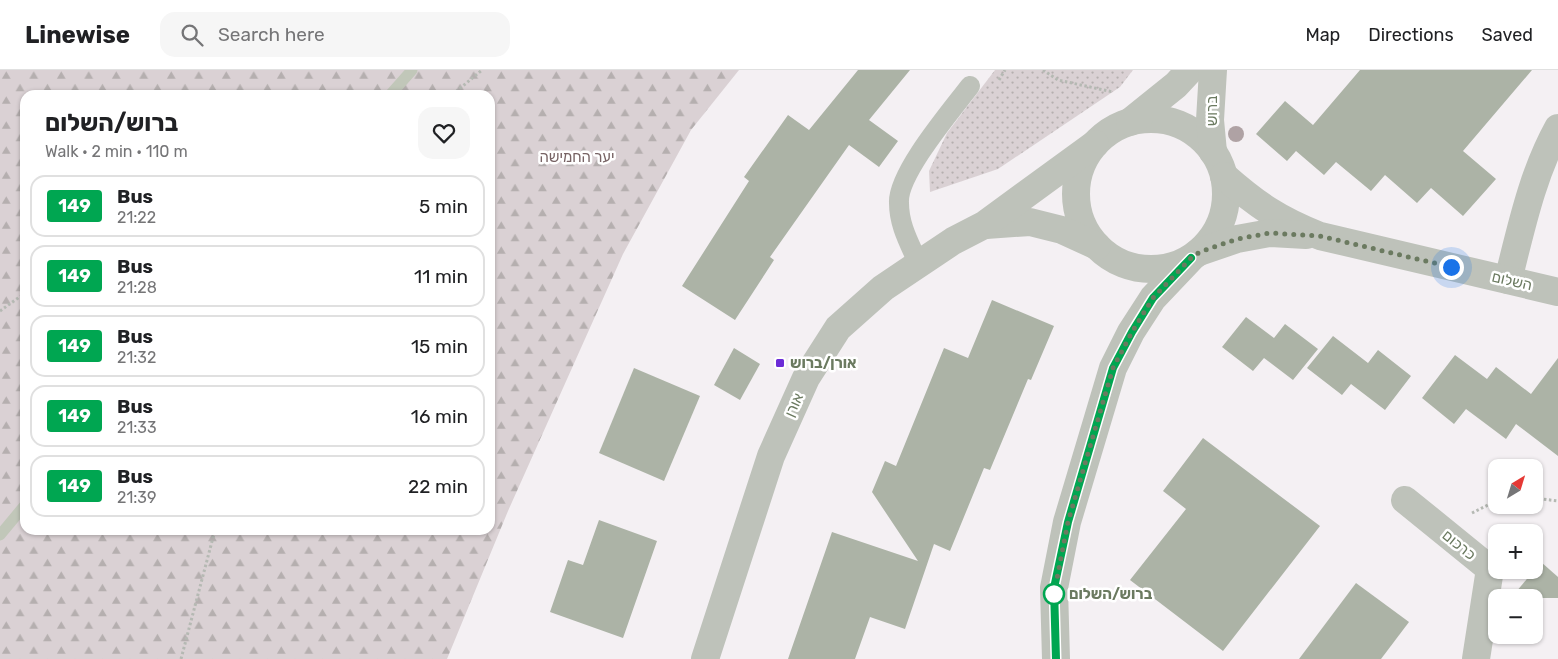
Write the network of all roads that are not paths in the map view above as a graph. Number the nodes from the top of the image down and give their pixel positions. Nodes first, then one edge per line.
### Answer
1 (1190, 70) edge
2 (1213, 70) edge
3 (970, 86) dead end
4 (1139, 115) junction
5 (1558, 128) edge
6 (1095, 144) junction
7 (1218, 164) junction
8 (984, 226) junction
9 (1320, 236) junction
10 (1097, 246) junction
11 (1195, 255) junction
12 (919, 264) junction
13 (1508, 280) junction
14 (1558, 292) edge
15 (1405, 500) dead end
16 (706, 659) edge
17 (1056, 659) edge
18 (1476, 659) edge

1 - 4 street
2 - 7 street, ברוש
3 - 12 lane
4 - 6 street
4 - 7 street
5 - 13 street
6 - 8 street, אורן
6 - 10 street
7 - 9 street, השלום
7 - 11 street
8 - 10 street, אורן
8 - 12 street, אורן
9 - 11 street, השלום
9 - 13 street, השלום
10 - 11 street
11 - 17 street
12 - 16 street, אורן
13 - 14 street, השלום
15 - 18 street, כרכום

